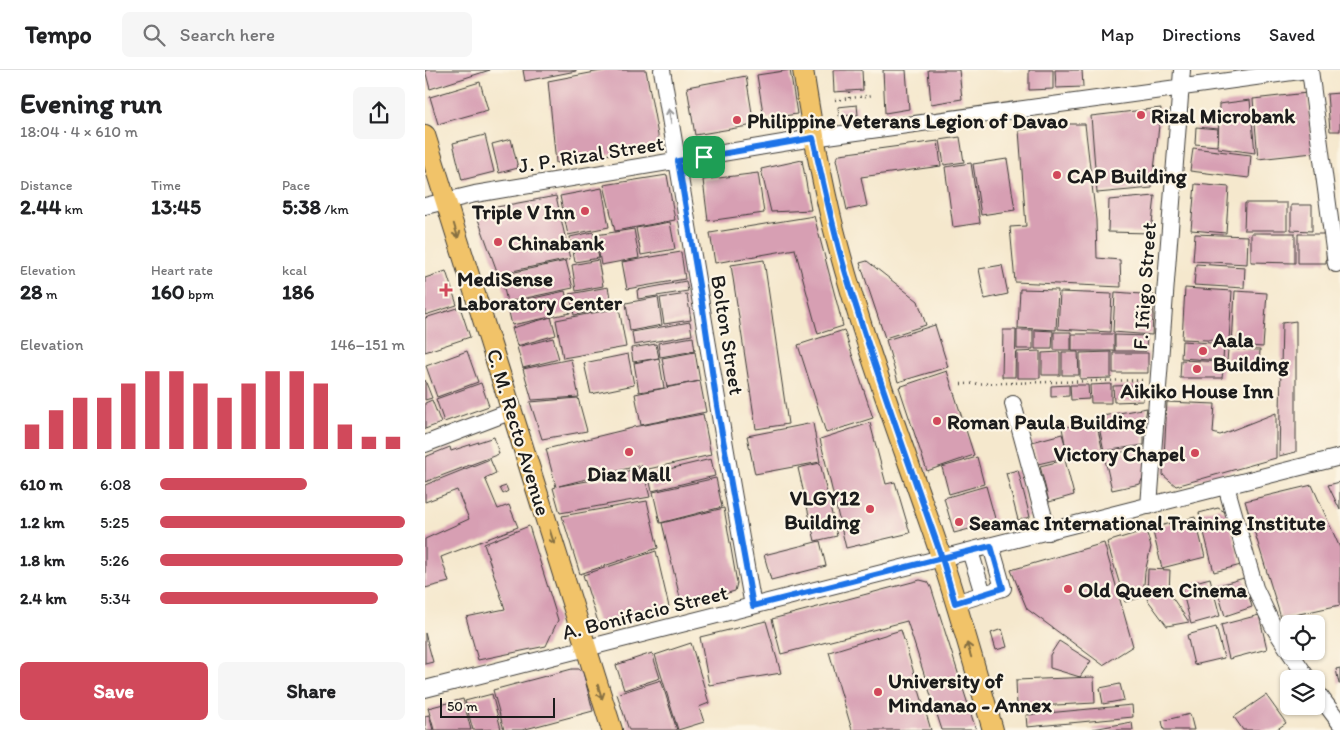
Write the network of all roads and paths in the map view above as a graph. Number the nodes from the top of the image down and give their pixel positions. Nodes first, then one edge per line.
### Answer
1 (662, 70) edge
2 (803, 70) edge
3 (1182, 70) edge
4 (1309, 70) edge
5 (1181, 88) junction
6 (849, 91) dead end
7 (874, 96) dead end
8 (849, 98) junction
9 (835, 100) dead end
10 (425, 135) edge
11 (813, 138) junction
12 (678, 161) junction
13 (446, 200) junction
14 (425, 206) edge
15 (1336, 264) dead end
16 (1158, 380) junction
17 (961, 384) dead end
18 (1013, 404) dead end
19 (512, 411) junction
20 (425, 444) edge
21 (1340, 457) edge
22 (1226, 486) junction
23 (1149, 506) junction
24 (1048, 532) junction
25 (991, 546) junction
26 (970, 551) junction
27 (942, 558) junction
28 (983, 594) junction
29 (955, 603) junction
30 (753, 606) junction
31 (1280, 637) edge
32 (587, 648) junction
33 (425, 690) edge
34 (1325, 703) edge
35 (1340, 723) edge
36 (612, 730) edge
37 (993, 730) edge

12 -> 1 street, Bolton Street
2 - 11 main road
3 - 5 street, F. Iñigo Street
4 - 5 street, J. P. Rizal Street
4 - 15 street
5 - 11 street, J. P. Rizal Street
5 - 16 street, F. Iñigo Street
6 - 8 path
7 - 8 path
8 - 9 path
10 - 13 main road, C. M. Recto Avenue
11 - 12 street, J. P. Rizal Street
11 - 27 main road
12 - 13 street, J. P. Rizal Street
12 - 30 street, Bolton Street
13 - 14 street, J. P. Rizal Street
13 -> 19 main road, C. M. Recto Avenue
16 - 17 path
16 - 23 street, F. Iñigo Street
18 - 24 street
19 - 20 street
19 -> 32 main road, C. M. Recto Avenue
21 - 22 street, A. Bonifacio Street
22 - 23 street, A. Bonifacio Street
22 - 31 street
23 - 24 street, A. Bonifacio Street
24 - 25 street, A. Bonifacio Street
25 - 26 street, A. Bonifacio Street
25 - 28 street
26 - 27 street, A. Bonifacio Street
26 - 28 street
27 - 29 main road
27 - 30 street, A. Bonifacio Street
28 - 29 street
37 -> 29 main road
30 - 32 street, A. Bonifacio Street
32 - 33 street, A. Bonifacio Street
32 -> 36 main road, C. M. Recto Avenue
34 - 35 street

